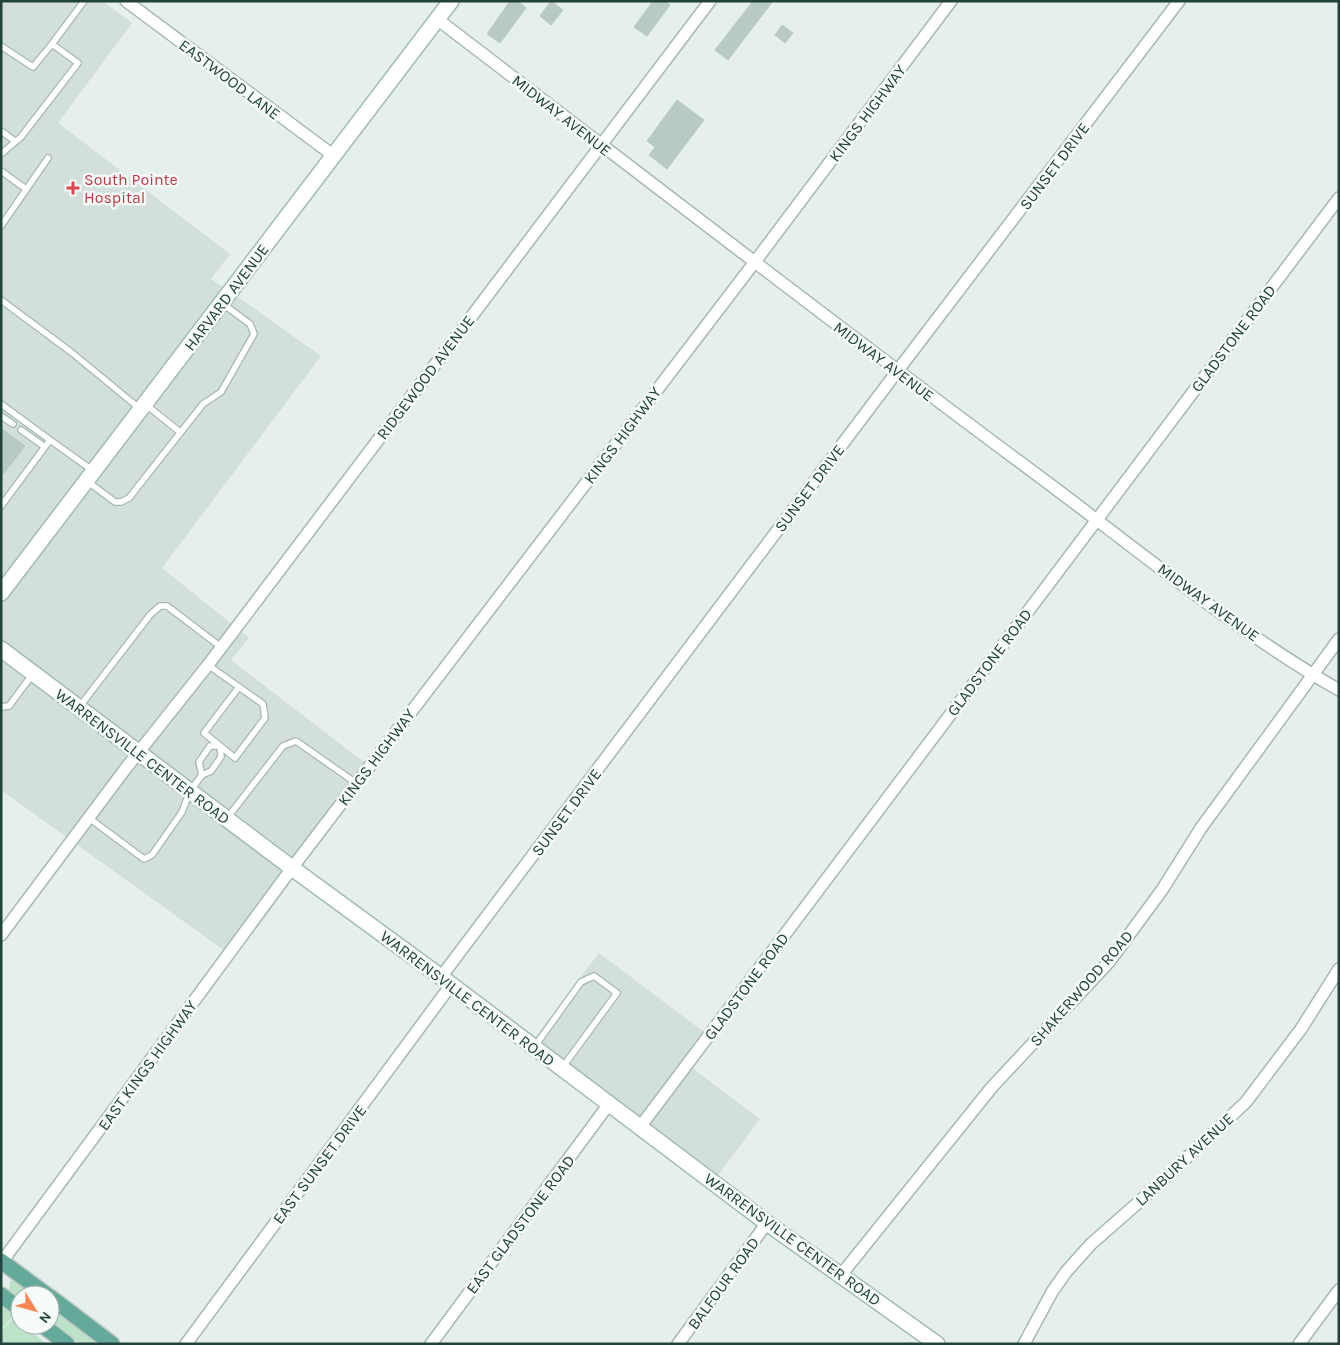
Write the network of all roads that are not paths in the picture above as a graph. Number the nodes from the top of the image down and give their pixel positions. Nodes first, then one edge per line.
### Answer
1 (84, 1) edge
2 (126, 1) edge
3 (451, 1) edge
4 (710, 1) edge
5 (951, 1) edge
6 (1180, 1) edge
7 (437, 19) junction
8 (52, 44) junction
9 (1, 46) edge
10 (1, 130) edge
11 (16, 141) junction
12 (601, 145) junction
13 (1, 154) edge
14 (334, 156) junction
15 (48, 158) dead end
16 (1, 171) edge
17 (26, 189) junction
18 (1339, 198) edge
19 (1, 226) edge
20 (754, 263) junction
21 (1, 300) edge
22 (222, 303) junction
23 (897, 371) junction
24 (1, 404) edge
25 (143, 407) junction
26 (1, 416) edge
27 (13, 424) dead end
28 (21, 430) dead end
29 (180, 432) junction
30 (50, 440) junction
31 (45, 447) junction
32 (90, 476) junction
33 (1, 506) edge
34 (1097, 519) junction
35 (1, 593) edge
36 (1339, 639) edge
37 (221, 647) junction
38 (1, 649) edge
39 (208, 665) junction
40 (34, 673) junction
41 (1312, 675) junction
42 (239, 688) junction
43 (1339, 690) edge
44 (1, 707) edge
45 (80, 707) junction
46 (220, 746) junction
47 (139, 752) junction
48 (202, 775) junction
49 (356, 783) junction
50 (190, 791) junction
51 (89, 818) junction
52 (226, 819) junction
53 (292, 868) junction
54 (1, 935) edge
55 (1339, 969) edge
56 (446, 981) junction
57 (534, 1047) junction
58 (562, 1068) junction
59 (609, 1104) junction
60 (640, 1127) junction
61 (767, 1223) junction
62 (2, 1262) edge
63 (841, 1275) junction
64 (33, 1285) edge
65 (1339, 1290) edge
66 (60, 1305) edge
67 (55, 1335) edge
68 (67, 1344) edge
69 (112, 1344) edge
70 (186, 1344) edge
71 (432, 1344) edge
72 (678, 1344) edge
73 (936, 1344) edge
74 (1024, 1344) edge
75 (1299, 1344) edge

1 - 8 lane
2 - 14 street, EASTWOOD LANE
3 - 7 main road, HARVARD AVENUE
4 - 12 street, RIDGEWOOD AVENUE
5 - 20 street, KINGS HIGHWAY
6 - 23 street, SUNSET DRIVE
7 - 12 street, MIDWAY AVENUE
7 - 14 main road, HARVARD AVENUE
8 - 9 lane
8 - 11 lane
10 - 11 lane
11 - 13 lane
12 - 20 street, MIDWAY AVENUE
12 - 37 street, RIDGEWOOD AVENUE
14 - 22 main road, HARVARD AVENUE
15 - 17 lane
16 - 17 lane
17 - 19 lane
18 - 34 street, GLADSTONE ROAD
20 - 23 street, MIDWAY AVENUE
20 - 49 street, KINGS HIGHWAY
21 - 25 lane
22 - 25 main road, HARVARD AVENUE
22 - 29 lane
23 - 34 street, MIDWAY AVENUE
23 - 56 street, SUNSET DRIVE
24 - 30 lane
25 - 29 lane
25 - 32 main road, HARVARD AVENUE
26 - 27 lane
28 - 31 lane
29 - 32 lane
30 - 31 lane
30 - 32 lane
31 - 33 lane
32 - 35 main road, HARVARD AVENUE
34 - 41 street, MIDWAY AVENUE
34 - 60 street, GLADSTONE ROAD
36 - 41 street, SHAKERWOOD ROAD
37 - 39 street, RIDGEWOOD AVENUE
37 - 45 lane
38 - 40 main road, WARRENSVILLE CENTER ROAD
39 - 42 lane
39 - 47 street, RIDGEWOOD AVENUE
40 - 44 lane
40 - 45 main road, WARRENSVILLE CENTER ROAD
41 - 43 street, MIDWAY AVENUE
41 - 63 street, SHAKERWOOD ROAD
42 - 46 lane
42 - 46 lane
45 - 47 main road, WARRENSVILLE CENTER ROAD
46 - 48 lane
46 - 48 lane
47 - 50 main road, WARRENSVILLE CENTER ROAD
47 - 51 street, RIDGEWOOD AVENUE
48 - 50 lane
49 - 52 lane
49 - 53 street, KINGS HIGHWAY
50 - 51 lane
50 - 52 main road, WARRENSVILLE CENTER ROAD
51 - 54 street, RIDGEWOOD AVENUE
52 - 53 main road, WARRENSVILLE CENTER ROAD
53 - 56 main road, WARRENSVILLE CENTER ROAD
53 - 62 street, EAST KINGS HIGHWAY
55 - 74 street, LANBURY AVENUE
56 - 57 main road, WARRENSVILLE CENTER ROAD
56 - 70 street, EAST SUNSET DRIVE
57 - 58 main road, WARRENSVILLE CENTER ROAD
57 - 58 lane
58 - 59 main road, WARRENSVILLE CENTER ROAD
59 - 60 main road, WARRENSVILLE CENTER ROAD
59 - 71 street, EAST GLADSTONE ROAD
60 - 61 main road, WARRENSVILLE CENTER ROAD
61 - 63 main road, WARRENSVILLE CENTER ROAD
61 - 72 street, BALFOUR ROAD
62 - 64 main road
63 - 73 main road, WARRENSVILLE CENTER ROAD
65 - 75 street
66 - 69 main road
67 - 68 main road

